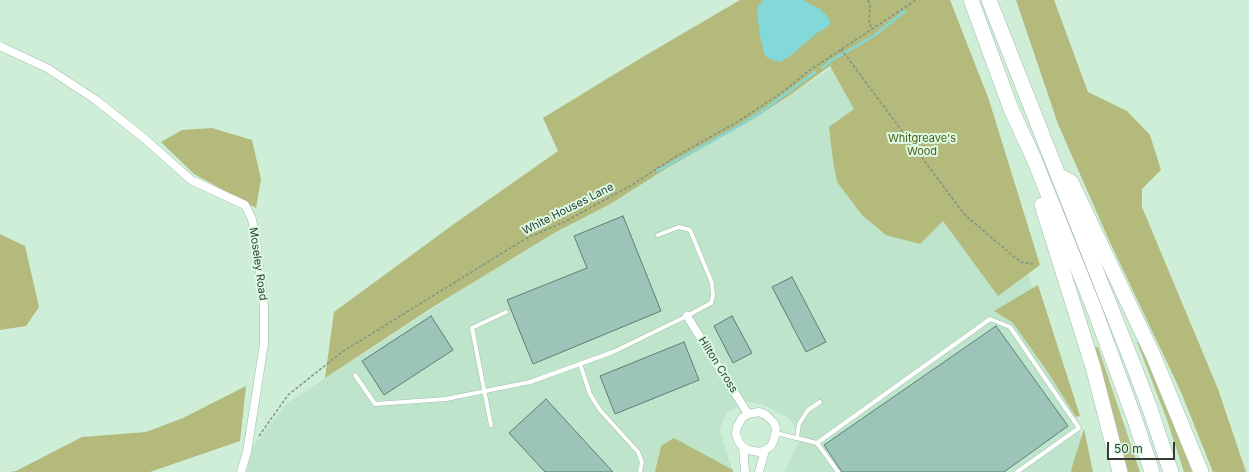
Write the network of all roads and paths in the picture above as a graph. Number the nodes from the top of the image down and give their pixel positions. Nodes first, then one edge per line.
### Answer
1 (868, 0) edge
2 (916, 0) edge
3 (971, 0) edge
4 (989, 0) edge
5 (872, 29) junction
6 (0, 46) edge
7 (841, 49) junction
8 (1011, 109) junction
9 (1058, 176) junction
10 (658, 235) dead end
11 (1032, 264) dead end
12 (506, 312) dead end
13 (687, 316) junction
14 (580, 364) junction
15 (356, 375) dead end
16 (484, 391) junction
17 (820, 402) dead end
18 (748, 414) junction
19 (491, 425) dead end
20 (776, 433) junction
21 (258, 438) dead end
22 (797, 438) junction
23 (817, 443) junction
24 (743, 447) junction
25 (765, 450) junction
26 (241, 472) edge
27 (640, 472) edge
28 (745, 472) edge
29 (759, 472) edge
30 (838, 472) edge
31 (1017, 472) edge
32 (1120, 472) edge
33 (1152, 472) edge
34 (1171, 472) edge
35 (1200, 472) edge

1 - 5 path
2 - 5 path, White Houses Lane
3 - 8 highway
4 - 9 highway
5 - 7 path, White Houses Lane
6 - 26 street, Moseley Road
7 - 11 path
7 - 21 path, White Houses Lane
8 - 32 highway
8 - 33 highway
9 - 34 highway
9 - 35 highway
10 - 13 lane
12 - 16 lane
13 - 14 lane
13 - 18 street, Hilton Cross
14 - 16 lane
14 - 27 lane
15 - 16 lane
16 - 19 lane
17 - 22 lane
18 - 20 street
18 - 24 street
20 - 22 lane
20 - 25 street
22 - 23 lane
23 - 30 lane
23 - 31 lane
24 - 25 street
24 - 28 street
25 - 29 street

